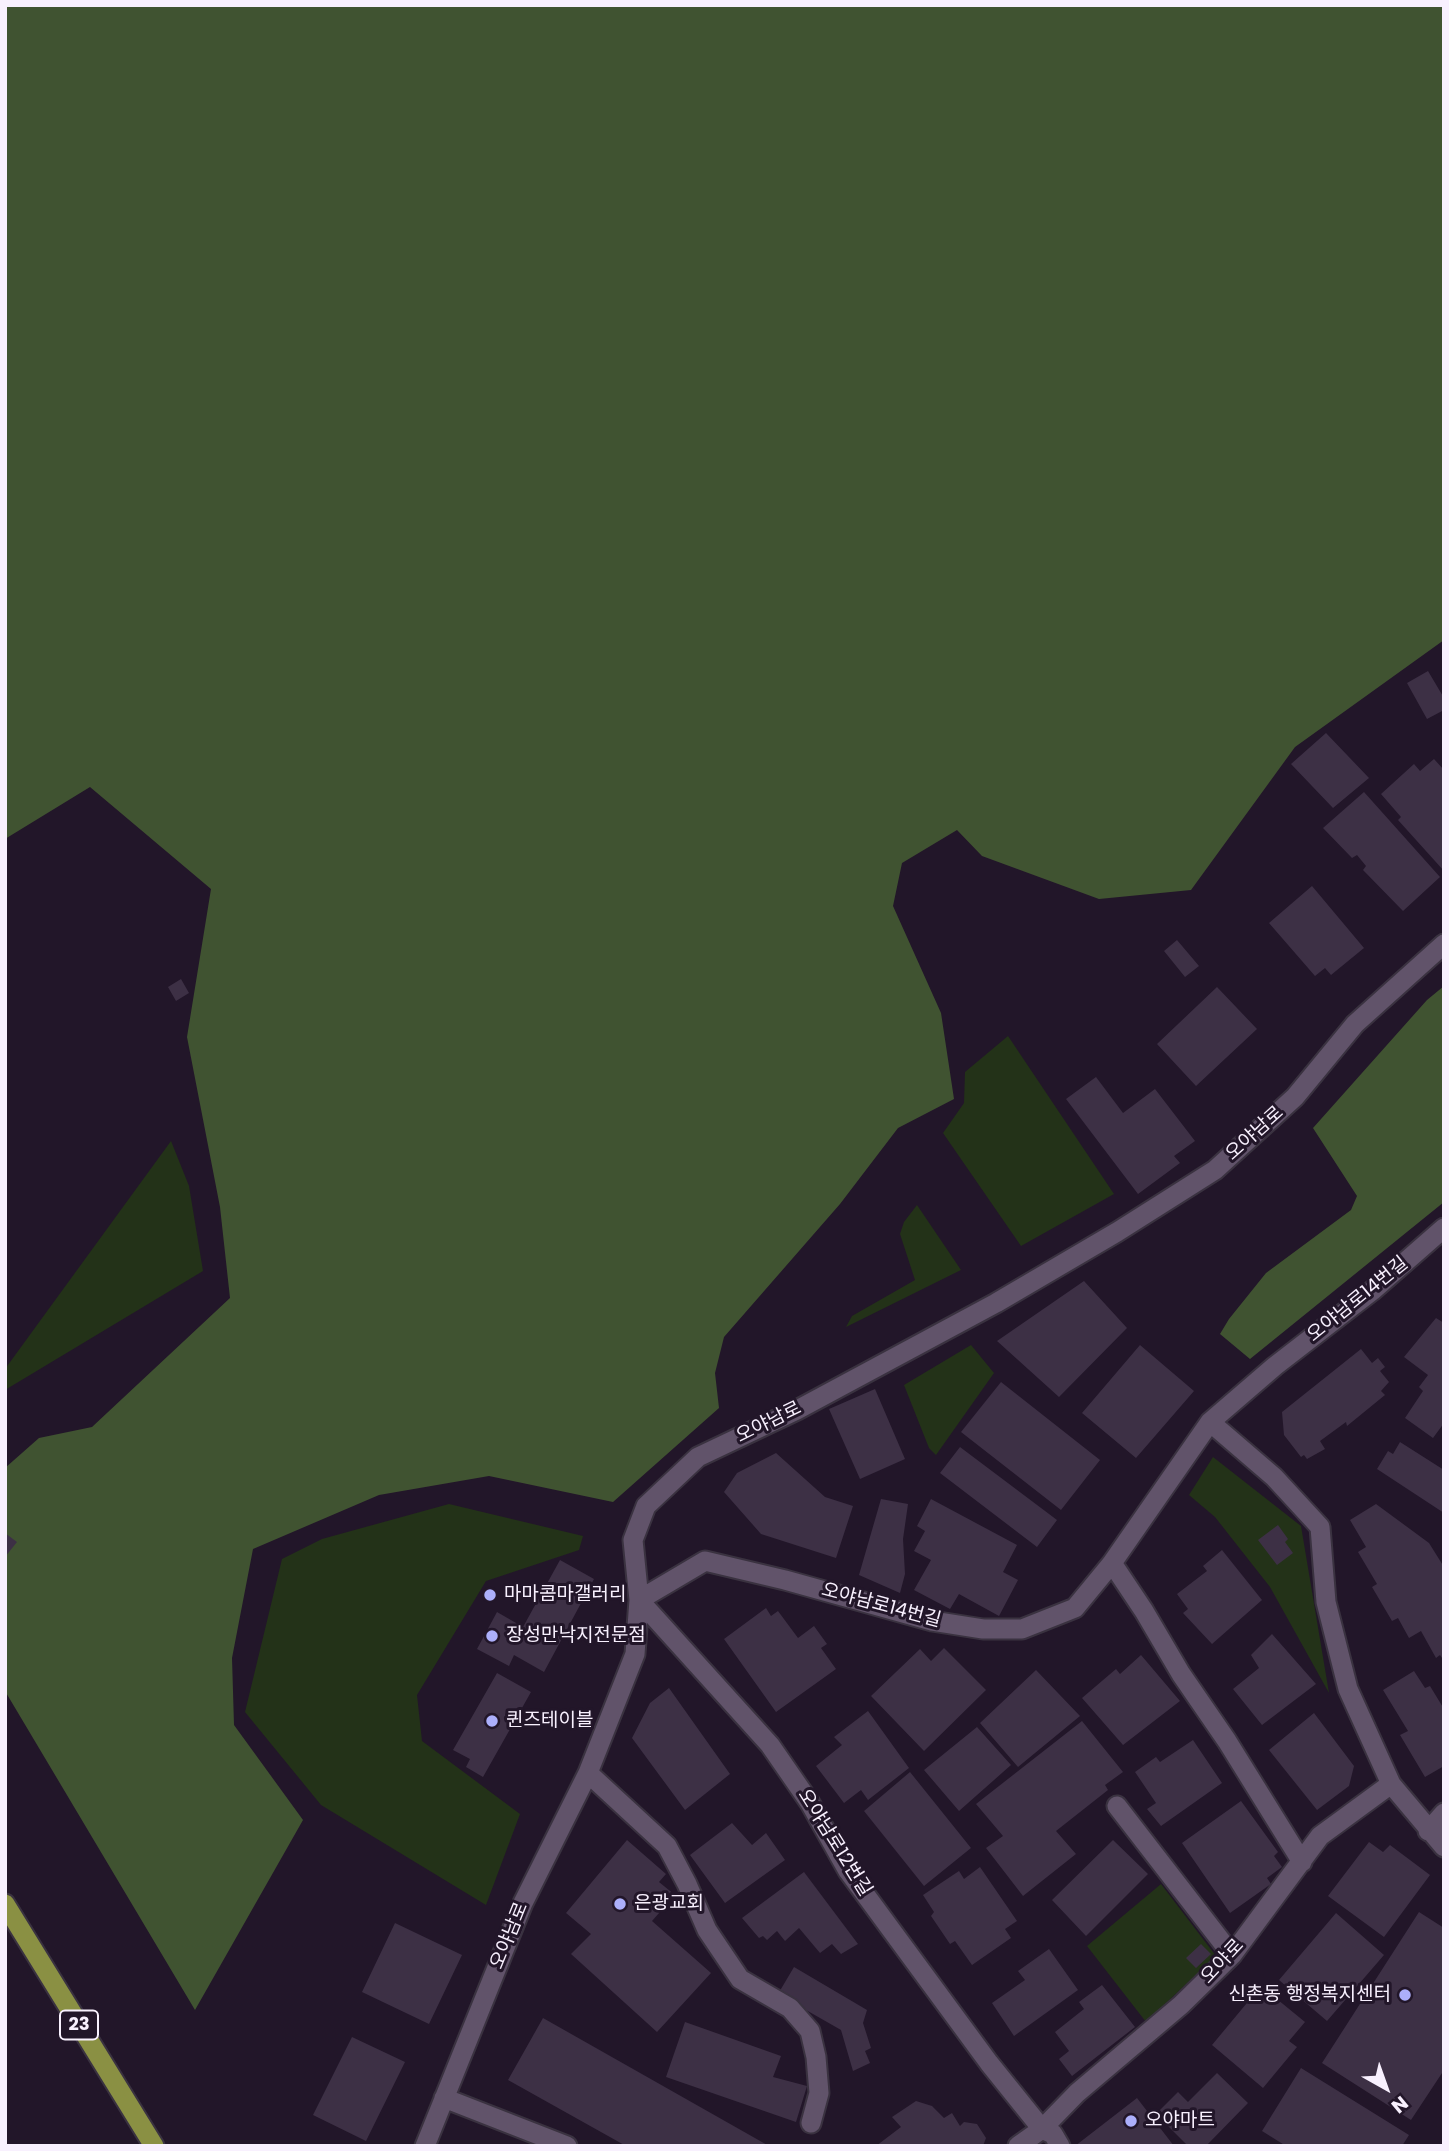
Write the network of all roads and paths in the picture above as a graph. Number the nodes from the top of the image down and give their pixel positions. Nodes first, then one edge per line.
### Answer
1 (1444, 944) edge
2 (1444, 1228) edge
3 (1210, 1422) junction
4 (1112, 1563) junction
5 (639, 1600) junction
6 (588, 1773) junction
7 (1391, 1784) junction
8 (1117, 1806) dead end
9 (1444, 1813) edge
10 (1429, 1831) junction
11 (1444, 1847) edge
12 (1302, 1862) junction
13 (5, 1905) edge
14 (1232, 1955) junction
15 (444, 2098) junction
16 (811, 2123) dead end
17 (1042, 2129) junction
18 (153, 2146) edge
19 (425, 2146) edge
20 (567, 2146) edge
21 (1018, 2146) edge
22 (1060, 2146) edge

1 - 5 street, 오야남로
2 - 3 street, 오야남로14번길
3 - 4 street, 오야남로14번길
3 - 7 street
4 - 5 street, 오야남로14번길
4 - 12 street
5 - 6 street, 오야남로
5 - 17 street, 오야남로12번길
6 - 15 street, 오야남로
6 - 16 street
7 - 10 street
7 - 12 street, 오야로
8 - 14 street
9 - 10 street
10 - 11 street
12 - 14 street, 오야로
13 - 18 main road, 23
14 - 17 street, 오야로
15 - 19 street, 오야남로
15 - 20 street
17 - 21 street
17 - 22 street, 오야남로12번길

